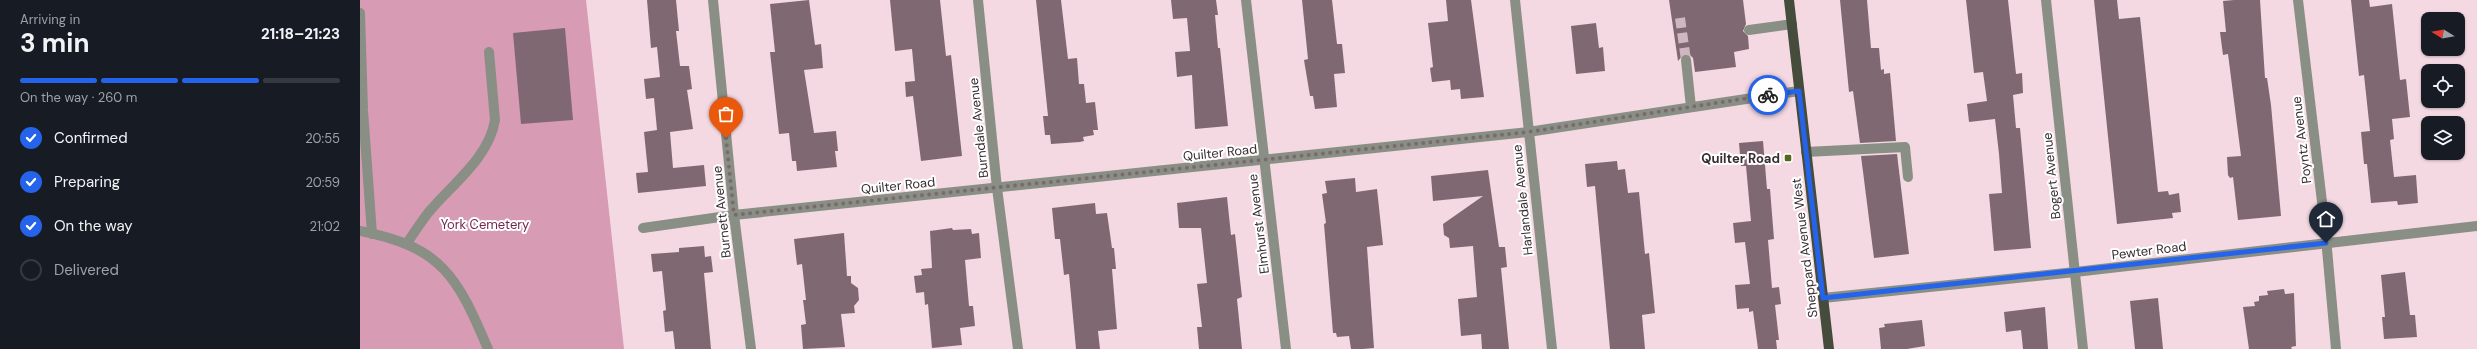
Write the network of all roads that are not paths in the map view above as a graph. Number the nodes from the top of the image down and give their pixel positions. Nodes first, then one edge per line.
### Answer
1 (713, 0) edge
2 (978, 0) edge
3 (1246, 0) edge
4 (1515, 0) edge
5 (1789, 0) edge
6 (2046, 0) edge
7 (2298, 0) edge
8 (360, 13) edge
9 (1792, 24) junction
10 (1749, 30) dead end
11 (489, 52) dead end
12 (1686, 60) tunnel mouth
13 (1799, 91) junction
14 (1691, 107) junction
15 (362, 110) edge
16 (1528, 132) junction
17 (1806, 152) junction
18 (1264, 160) junction
19 (1908, 177) dead end
20 (997, 188) junction
21 (734, 215) junction
22 (2477, 226) edge
23 (643, 228) dead end
24 (360, 231) edge
25 (372, 234) junction
26 (407, 243) junction
27 (2326, 243) junction
28 (2075, 272) junction
29 (1823, 298) junction
30 (488, 349) edge
31 (751, 349) edge
32 (1018, 349) edge
33 (1286, 349) edge
34 (1552, 349) edge
35 (1829, 349) edge
36 (2083, 349) edge
37 (2336, 349) edge

1 - 21 street, Burnett Avenue
2 - 20 street, Burndale Avenue
3 - 18 street, Elmhurst Avenue
4 - 16 street, Harlandale Avenue
5 - 9 main road, Sheppard Avenue West
6 - 28 street, Bogert Avenue
7 - 27 street, Poyntz Avenue
8 - 15 street
9 - 10 street
9 - 13 main road, Sheppard Avenue West
11 - 26 street
12 - 14 street
13 - 14 street, Quilter Road
13 - 17 main road, Sheppard Avenue West
14 - 16 street, Quilter Road
15 - 25 street
16 - 18 street, Quilter Road
16 - 34 street, Harlandale Avenue
17 - 19 street
17 - 29 main road, Sheppard Avenue West
18 - 20 street, Quilter Road
18 - 33 street, Elmhurst Avenue
20 - 21 street, Quilter Road
20 - 32 street, Burndale Avenue
21 - 23 street, Quilter Road
21 - 31 street, Burnett Avenue
22 - 27 street, Pewter Road
24 - 25 street
25 - 26 street
26 - 30 street
27 - 28 street, Pewter Road
27 - 37 street, Poyntz Avenue
28 - 29 street, Pewter Road
28 - 36 street, Bogert Avenue
29 - 35 main road, Sheppard Avenue West

